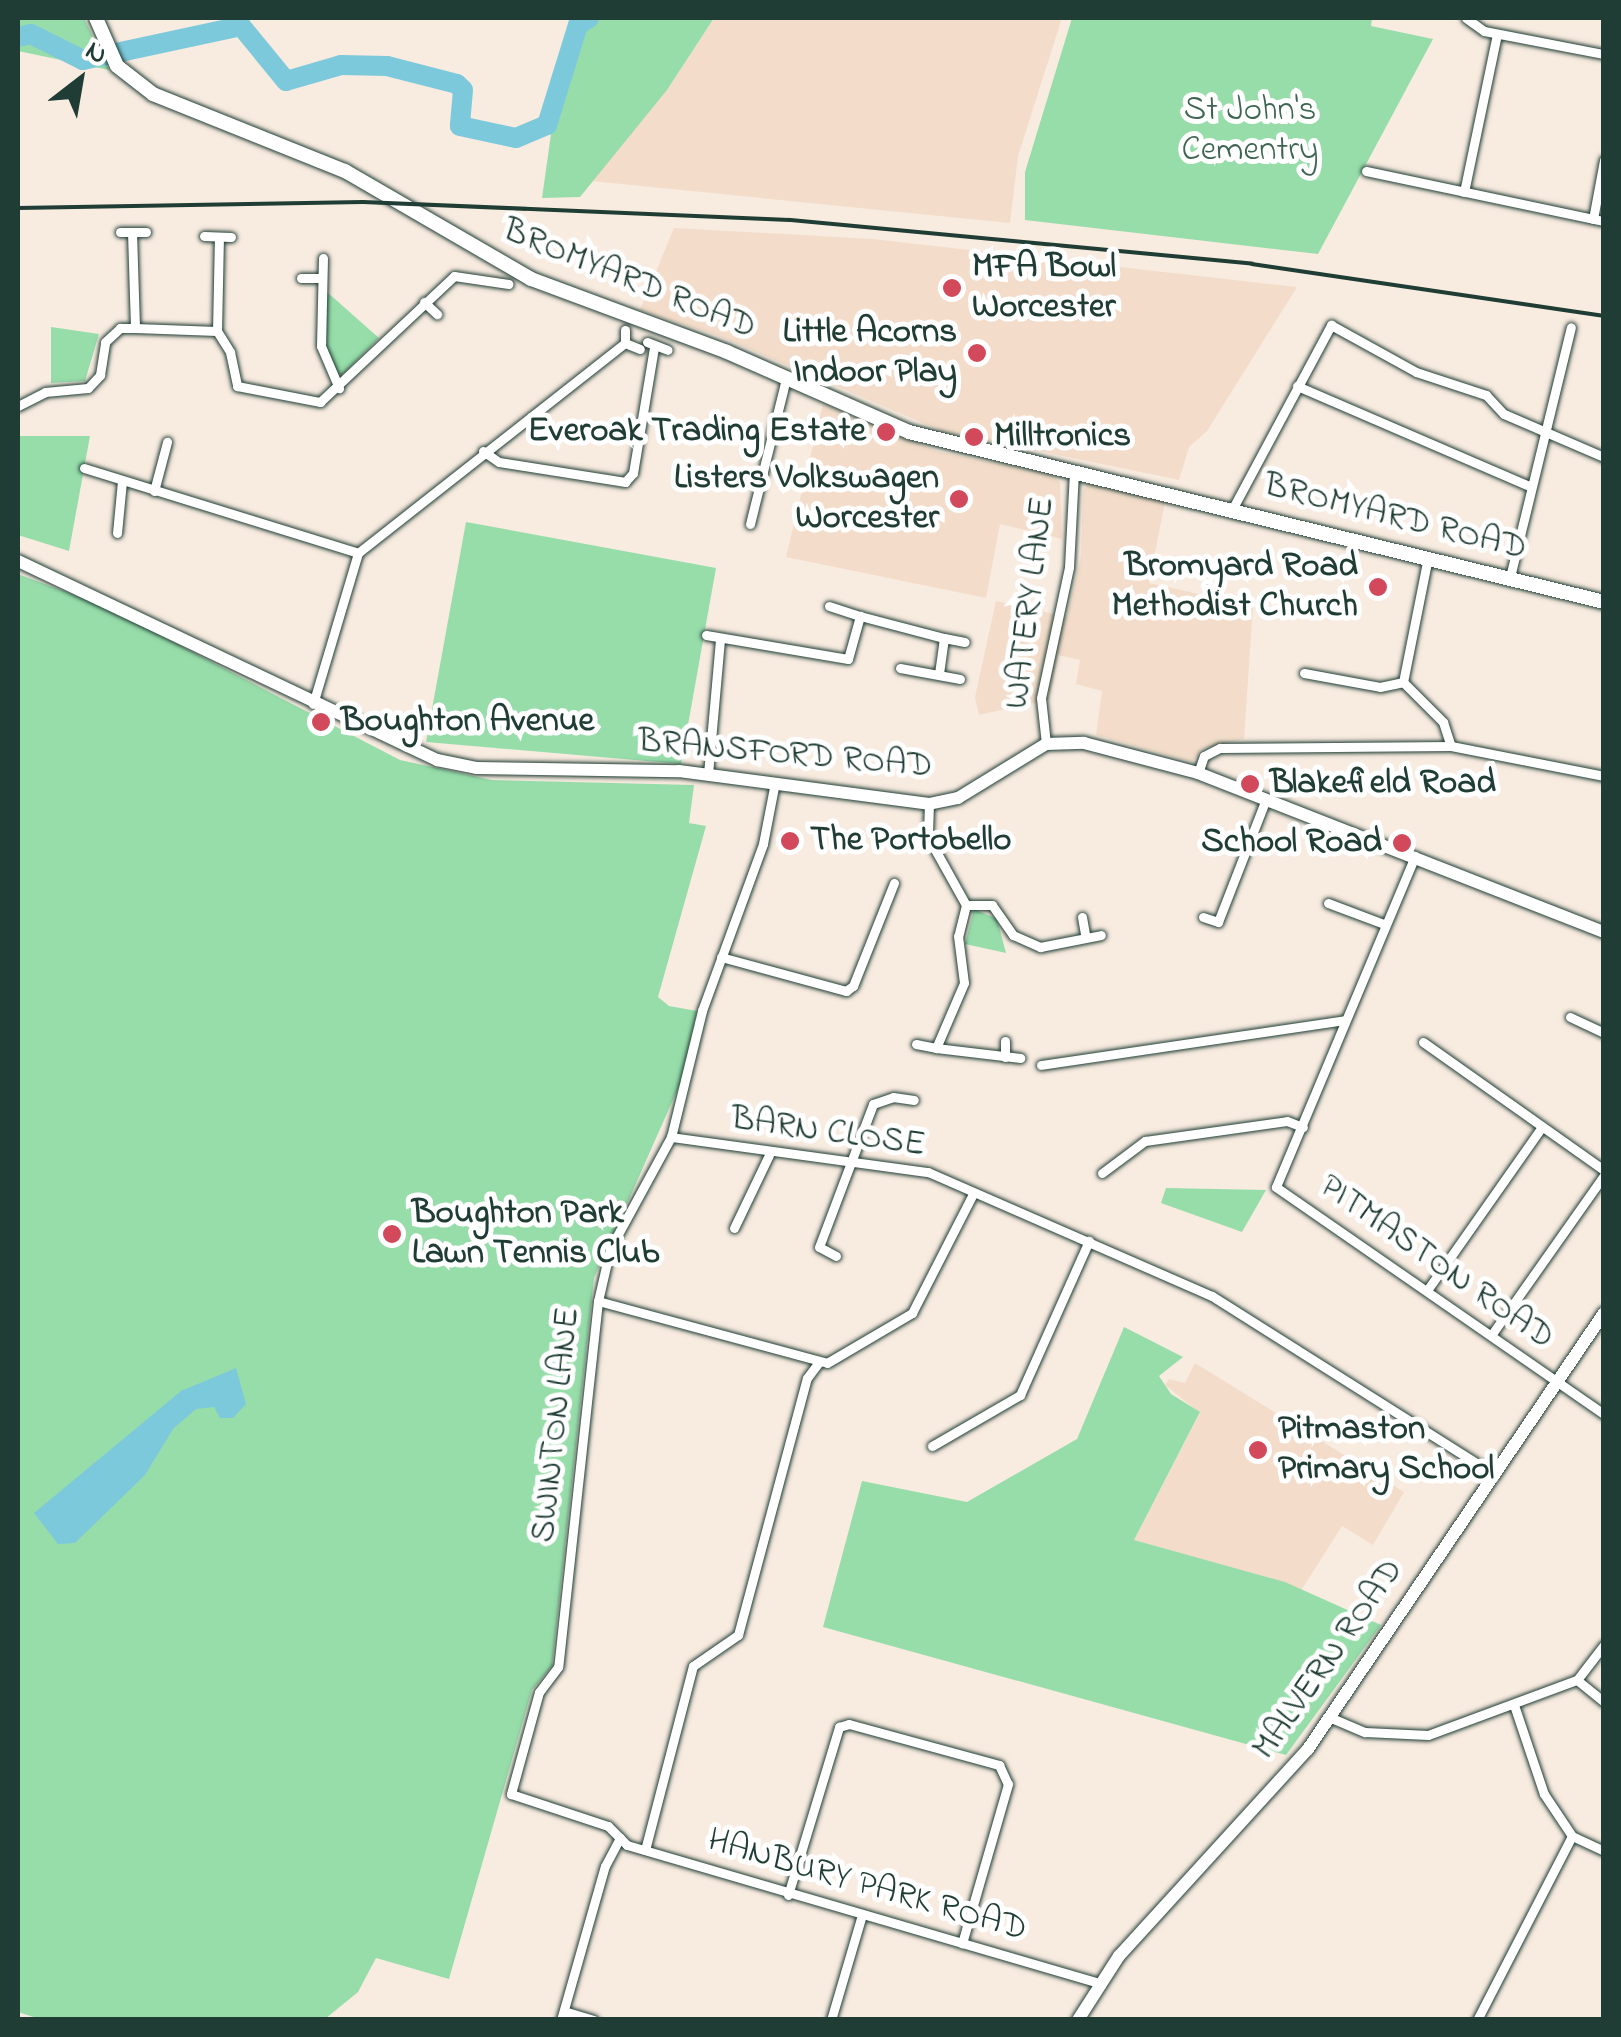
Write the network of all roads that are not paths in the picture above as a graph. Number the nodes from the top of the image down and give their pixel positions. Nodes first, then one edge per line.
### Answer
1 (96, 18) edge
2 (1466, 18) edge
3 (1498, 34) junction
4 (1604, 54) edge
5 (1604, 160) edge
6 (1366, 171) dead end
7 (1464, 192) junction
8 (1598, 220) edge
9 (146, 232) dead end
10 (204, 236) dead end
11 (219, 237) junction
12 (231, 237) dead end
13 (322, 258) dead end
14 (301, 278) dead end
15 (322, 278) junction
16 (514, 280) junction
17 (424, 302) junction
18 (437, 314) dead end
19 (135, 328) junction
20 (1570, 328) dead end
21 (625, 330) dead end
22 (217, 331) junction
23 (625, 343) junction
24 (647, 346) junction
25 (668, 350) dead end
26 (786, 378) junction
27 (1297, 386) junction
28 (339, 388) junction
29 (18, 406) edge
30 (1543, 432) junction
31 (167, 442) dead end
32 (483, 451) junction
33 (1604, 457) edge
34 (84, 468) dead end
35 (1074, 468) junction
36 (122, 481) junction
37 (1528, 486) junction
38 (154, 491) junction
39 (1233, 508) junction
40 (750, 524) dead end
41 (117, 533) dead end
42 (358, 553) junction
43 (1428, 556) junction
44 (18, 562) edge
45 (1510, 577) junction
46 (1604, 602) edge
47 (830, 606) dead end
48 (860, 616) junction
49 (706, 635) dead end
50 (944, 638) junction
51 (720, 639) junction
52 (965, 642) dead end
53 (900, 668) dead end
54 (1304, 673) dead end
55 (939, 675) junction
56 (960, 679) dead end
57 (1404, 682) junction
58 (312, 706) junction
59 (1046, 744) junction
60 (1451, 746) junction
61 (1198, 773) junction
62 (708, 774) junction
63 (1604, 776) edge
64 (776, 782) junction
65 (1266, 799) junction
66 (929, 804) junction
67 (1415, 855) junction
68 (894, 883) dead end
69 (1328, 904) dead end
70 (966, 905) junction
71 (1082, 917) dead end
72 (1203, 917) dead end
73 (1384, 924) junction
74 (1604, 932) edge
75 (1085, 934) junction
76 (1102, 935) dead end
77 (722, 957) junction
78 (1570, 1017) dead end
79 (1344, 1020) junction
80 (1604, 1032) edge
81 (1006, 1040) dead end
82 (1423, 1042) dead end
83 (916, 1044) dead end
84 (936, 1048) junction
85 (1005, 1057) junction
86 (1020, 1058) dead end
87 (1041, 1065) dead end
88 (914, 1100) dead end
89 (1303, 1127) junction
90 (1542, 1128) junction
91 (671, 1137) junction
92 (769, 1155) junction
93 (852, 1166) junction
94 (1102, 1173) dead end
95 (1604, 1173) edge
96 (973, 1194) junction
97 (734, 1228) dead end
98 (1088, 1240) junction
99 (836, 1256) dead end
100 (1428, 1289) junction
101 (598, 1301) junction
102 (1604, 1313) edge
103 (1492, 1334) junction
104 (820, 1362) junction
105 (1557, 1380) junction
106 (1604, 1414) edge
107 (932, 1446) dead end
108 (1494, 1474) junction
109 (1604, 1645) edge
110 (1577, 1680) junction
111 (1604, 1702) edge
112 (1514, 1705) junction
113 (1329, 1716) junction
114 (1572, 1836) junction
115 (620, 1838) junction
116 (645, 1850) junction
117 (1604, 1851) edge
118 (788, 1894) junction
119 (862, 1915) junction
120 (962, 1943) junction
121 (1101, 1984) junction
122 (562, 2015) edge
123 (594, 2020) edge
124 (830, 2020) edge
125 (1078, 2020) edge
126 (1477, 2020) edge

1 - 16 main road, BROMYARD ROAD
2 - 3 street
3 - 4 street
3 - 7 street
5 - 8 street
6 - 7 street
7 - 8 street
9 - 19 street
10 - 11 street
11 - 12 street
11 - 22 street
13 - 15 street
14 - 15 street
15 - 28 street
16 - 17 street
16 - 26 main road, BROMYARD ROAD
17 - 18 street
17 - 28 street
19 - 22 street
19 - 29 street
20 - 30 street
21 - 23 street
22 - 28 street
23 - 24 street
23 - 32 street
24 - 25 street
24 - 32 street
26 - 35 main road, BROMYARD ROAD
26 - 40 street
27 - 30 street
27 - 37 street
27 - 39 street
30 - 33 street
30 - 37 street
31 - 38 street
32 - 42 street
34 - 36 street
35 - 39 main road, BROMYARD ROAD
35 - 59 street, WATERY LANE
36 - 38 street
36 - 41 street
37 - 45 street
38 - 42 street
39 - 43 main road, BROMYARD ROAD
42 - 58 street
43 - 45 main road, BROMYARD ROAD
43 - 57 street
44 - 58 main road, BRANSFORD ROAD
45 - 46 main road, BROMYARD ROAD
47 - 48 street
48 - 50 street
48 - 51 street
49 - 51 street
50 - 52 street
50 - 55 street
51 - 62 street
53 - 55 street
54 - 57 street
55 - 56 street
57 - 60 street
58 - 62 main road, BRANSFORD ROAD
59 - 61 main road
59 - 66 main road, BRANSFORD ROAD
60 - 61 street
60 - 63 street
61 - 65 main road
62 - 64 main road, BRANSFORD ROAD
64 - 66 main road, BRANSFORD ROAD
64 - 77 street, SWINTON LANE
65 - 67 main road
65 - 72 street
66 - 70 street
67 - 73 street
67 - 74 main road
68 - 77 street
69 - 73 street
70 - 75 street
70 - 84 street
71 - 75 street
73 - 79 street
75 - 76 street
77 - 91 street, SWINTON LANE
78 - 80 street
79 - 87 street
79 - 89 street
81 - 85 street
82 - 90 street
83 - 84 street
84 - 85 street
85 - 86 street
88 - 93 street
89 - 94 street
89 - 100 street, PITMASTON ROAD
90 - 95 street
90 - 100 street
91 - 92 street, BARN CLOSE
91 - 101 street, SWINTON LANE
92 - 93 street, BARN CLOSE
92 - 97 street
93 - 96 street, BARN CLOSE
93 - 99 street
95 - 103 street
96 - 98 street, BARN CLOSE
96 - 104 street
98 - 107 street
98 - 108 street, BARN CLOSE
100 - 103 street, PITMASTON ROAD
101 - 104 street
101 - 115 street, SWINTON LANE
102 - 105 main road, MALVERN ROAD
103 - 105 street, PITMASTON ROAD
104 - 116 street
105 - 106 street, PITMASTON ROAD
105 - 108 main road, MALVERN ROAD
108 - 113 main road, MALVERN ROAD
109 - 110 street
110 - 111 street
110 - 112 street
112 - 113 street
112 - 114 street
113 - 121 main road, MALVERN ROAD
114 - 117 street
114 - 126 street
115 - 116 street, HANBURY PARK ROAD
115 - 122 street
116 - 118 street, HANBURY PARK ROAD
118 - 119 street, HANBURY PARK ROAD
118 - 120 street
119 - 120 street, HANBURY PARK ROAD
119 - 124 street
120 - 121 street, HANBURY PARK ROAD
121 - 125 main road, MALVERN ROAD
122 - 123 street

